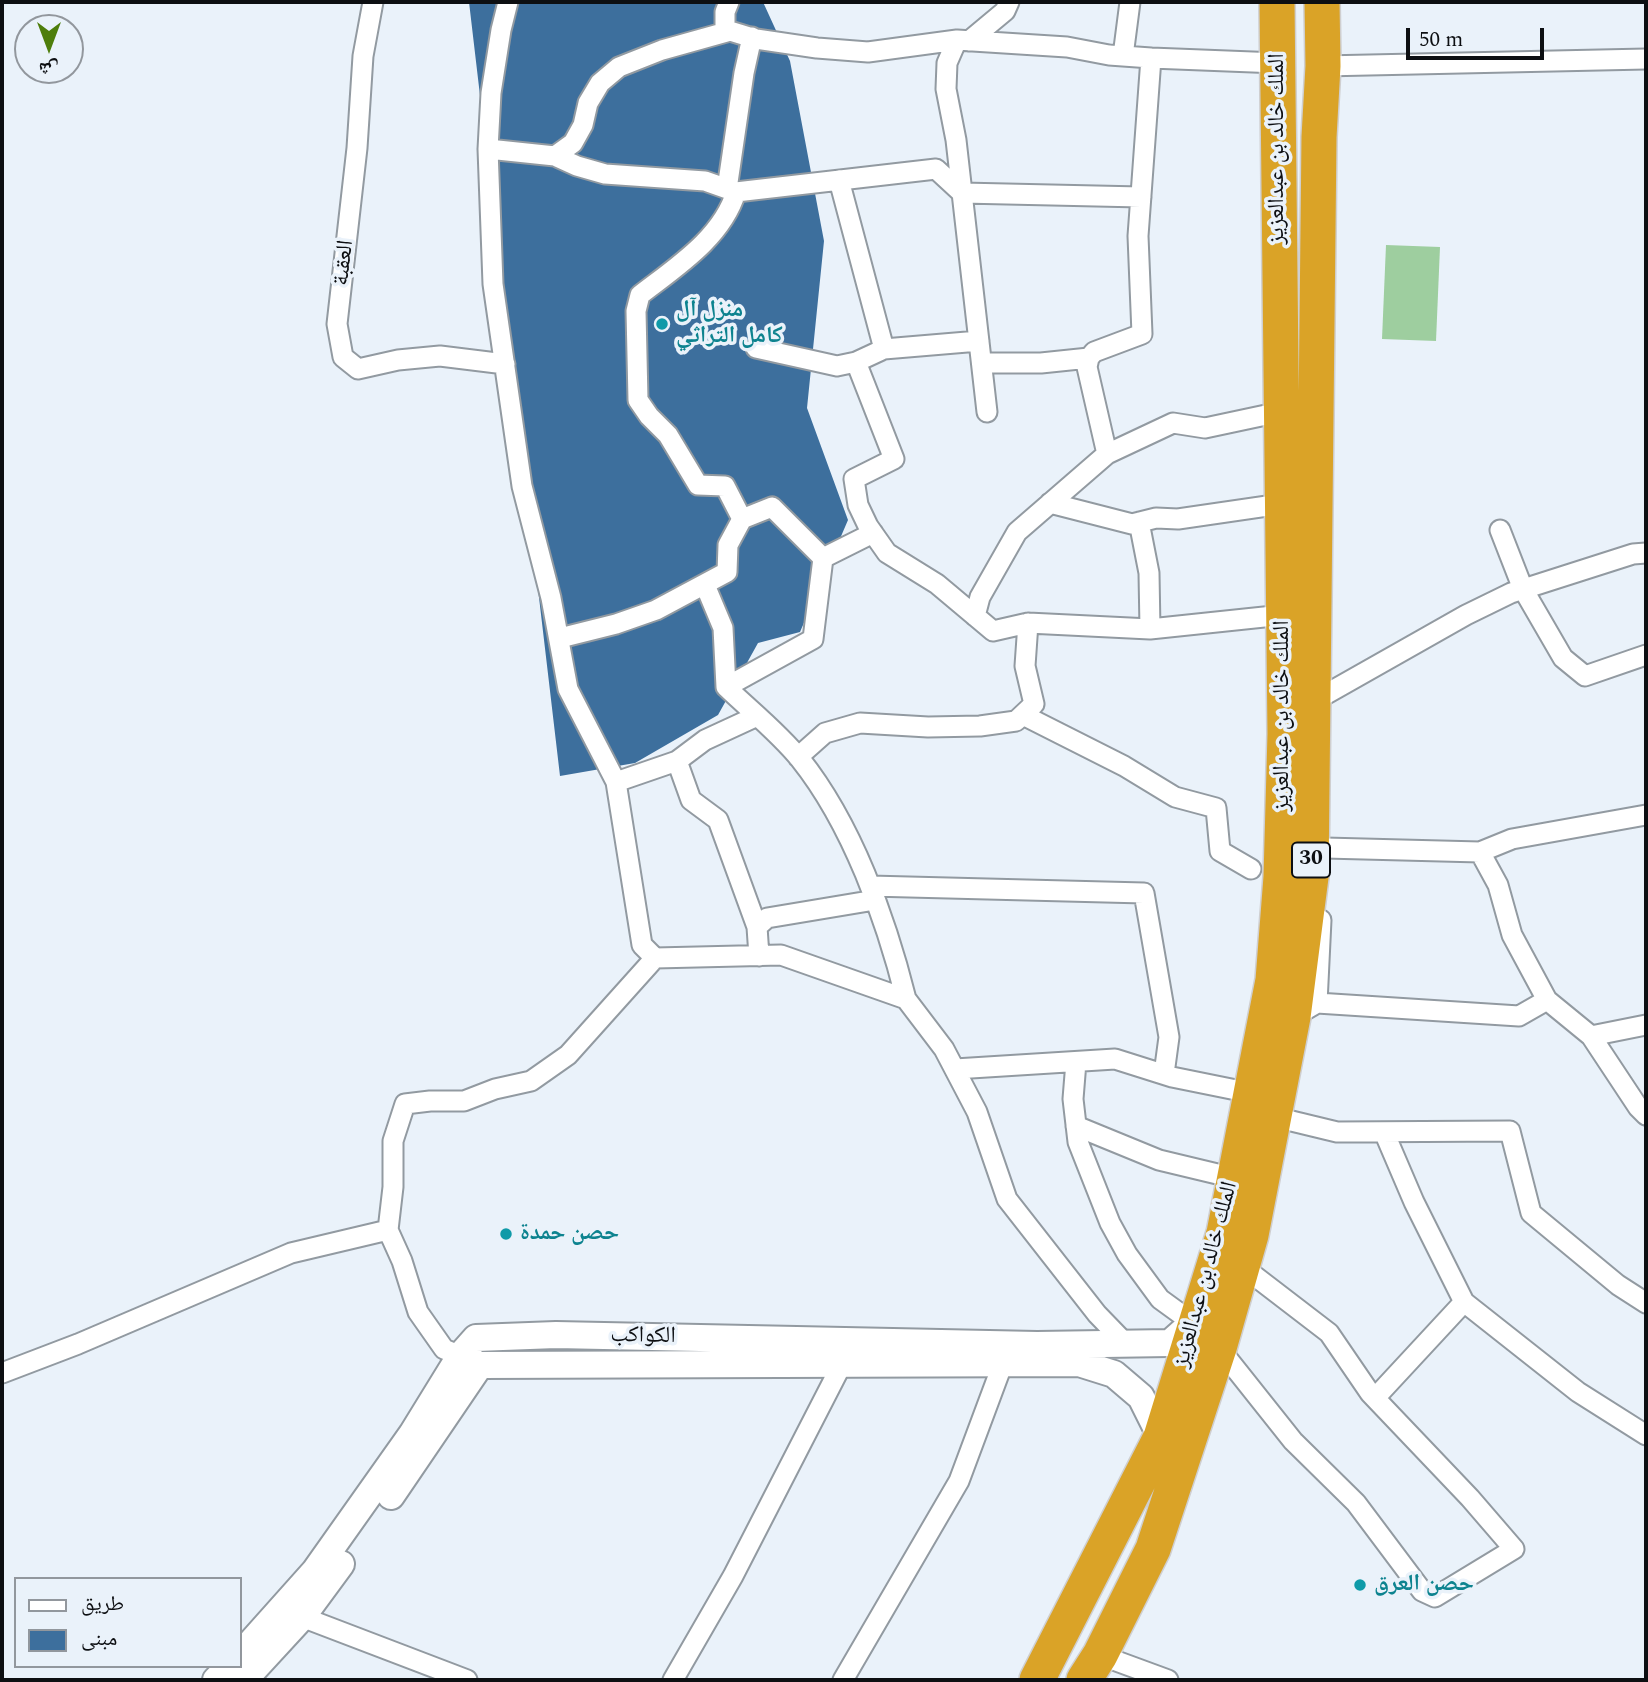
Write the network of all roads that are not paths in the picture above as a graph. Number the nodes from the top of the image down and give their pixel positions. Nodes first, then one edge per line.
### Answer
1 (373, 2) edge
2 (508, 2) edge
3 (729, 2) edge
4 (1009, 2) edge
5 (1130, 2) edge
6 (1277, 2) edge
7 (1322, 2) edge
8 (724, 33) junction
9 (752, 37) junction
10 (963, 41) junction
11 (1124, 56) junction
12 (1151, 58) junction
13 (1646, 59) edge
14 (1278, 63) junction
15 (1323, 66) junction
16 (488, 149) junction
17 (555, 156) junction
18 (839, 180) junction
19 (732, 190) junction
20 (962, 193) junction
21 (1140, 197) junction
22 (979, 341) junction
23 (756, 348) dead end
24 (884, 349) junction
25 (1089, 358) junction
26 (856, 362) junction
27 (982, 363) junction
28 (505, 364) junction
29 (987, 412) dead end
30 (1280, 412) junction
31 (1107, 454) junction
32 (1050, 503) junction
33 (1281, 504) junction
34 (743, 519) junction
35 (1139, 522) junction
36 (1500, 530) dead end
37 (873, 533) junction
38 (1646, 553) edge
39 (823, 558) junction
40 (705, 585) junction
41 (1523, 589) junction
42 (1283, 615) junction
43 (975, 616) junction
44 (1028, 622) junction
45 (1150, 629) junction
46 (560, 638) junction
47 (1646, 656) edge
48 (726, 687) junction
49 (1314, 701) junction
50 (1023, 715) junction
51 (757, 716) junction
52 (798, 757) junction
53 (1313, 758) junction
54 (677, 761) junction
55 (616, 782) junction
56 (1646, 815) edge
57 (1325, 848) junction
58 (1480, 852) junction
59 (1251, 869) dead end
60 (873, 893) junction
61 (757, 927) junction
62 (760, 956) junction
63 (655, 958) junction
64 (906, 999) junction
65 (1547, 1000) junction
66 (1305, 1010) junction
67 (1646, 1025) edge
68 (1591, 1036) junction
69 (1076, 1062) junction
70 (955, 1069) junction
71 (1164, 1074) junction
72 (1263, 1105) junction
73 (1646, 1115) edge
74 (1076, 1126) junction
75 (1384, 1132) junction
76 (1234, 1178) junction
77 (388, 1230) junction
78 (1243, 1267) junction
79 (1464, 1301) junction
80 (1646, 1303) edge
81 (1195, 1321) junction
82 (1126, 1344) junction
83 (1219, 1348) junction
84 (470, 1360) junction
85 (1003, 1363) junction
86 (842, 1364) junction
87 (2, 1373) edge
88 (1374, 1398) junction
89 (1646, 1436) edge
90 (1161, 1437) junction
91 (302, 1617) junction
92 (242, 1653) edge
93 (1092, 1667) edge
94 (244, 1680) edge
95 (467, 1680) edge
96 (673, 1680) edge
97 (843, 1680) edge
98 (1037, 1680) edge
99 (1168, 1680) edge

1 - 28 street, العقبة
2 - 16 street
3 - 8 street
4 - 10 street
5 - 11 street
6 - 14 highway, الملك خالد بن عبدالعزيز / 30
7 - 15 highway, الملك خالد بن عبدالعزيز / 30
8 - 9 street
8 - 17 street
9 - 10 street
9 - 19 street
10 - 11 street
10 - 20 street
11 - 12 street
12 - 14 street
12 - 21 street
13 - 15 street
14 - 30 highway, الملك خالد بن عبدالعزيز / 30
15 - 49 highway, الملك خالد بن عبدالعزيز / 30
16 - 17 street
16 - 28 street
17 - 19 street
18 - 19 street
18 - 20 street
18 - 24 street
19 - 34 street
20 - 21 street
20 - 22 street
21 - 25 street
22 - 24 street
22 - 27 street
23 - 26 street
24 - 26 street
25 - 27 street
25 - 31 street
26 - 37 street
27 - 29 street
28 - 46 street
30 - 31 street
30 - 33 highway, الملك خالد بن عبدالعزيز / 30
31 - 32 street
32 - 35 street
32 - 43 street
33 - 35 street
33 - 42 highway, الملك خالد بن عبدالعزيز / 30
34 - 39 street
34 - 40 street
35 - 45 street
36 - 41 street
37 - 39 street
37 - 43 street
38 - 41 street
39 - 48 street
40 - 46 street
40 - 48 street
41 - 47 street
41 - 49 street
42 - 45 street
42 - 72 highway, الملك خالد بن عبدالعزيز / 30
43 - 44 street
44 - 45 street
44 - 50 street
46 - 55 street
48 - 51 street
49 - 53 highway, الملك خالد بن عبدالعزيز / 30
50 - 52 street
50 - 59 street
51 - 52 street
51 - 54 street
52 - 60 street
53 - 57 street
53 - 66 highway, الملك خالد بن عبدالعزيز / 30
54 - 55 street
54 - 61 street
55 - 63 street
56 - 58 street
57 - 58 street
57 - 66 street
58 - 65 street
60 - 61 street
60 - 64 street
60 - 71 street
61 - 62 street
62 - 63 street
62 - 64 street
63 - 77 street
64 - 70 street
65 - 66 street
65 - 68 street
66 - 72 highway, الملك خالد بن عبدالعزيز / 30
67 - 68 street
68 - 73 street
69 - 70 street
69 - 71 street
69 - 74 street
70 - 82 street
71 - 72 street
72 - 75 street
72 - 76 highway, الملك خالد بن عبدالعزيز / 30
72 - 78 highway, الملك خالد بن عبدالعزيز / 30
74 - 76 street
74 - 81 street
75 - 79 street
75 - 80 street
76 - 81 highway, الملك خالد بن عبدالعزيز / 30
77 - 84 street
77 - 87 street
78 - 83 highway, الملك خالد بن عبدالعزيز / 30
78 - 88 street
79 - 88 street
79 - 89 street
81 - 82 street, الكواكب
81 - 90 highway, الملك خالد بن عبدالعزيز / 30
82 - 84 street, الكواكب
83 - 88 street
83 - 93 highway, الملك خالد بن عبدالعزيز / 30
84 - 86 street, الكواكب
84 - 91 street, الكواكب
84 - 92 street, الكواكب
85 - 86 street, الكواكب
85 - 90 street, الكواكب
85 - 97 street
86 - 96 street
90 - 98 highway, الملك خالد بن عبدالعزيز / 30
91 - 94 street, الكواكب
91 - 95 street
93 - 99 street

